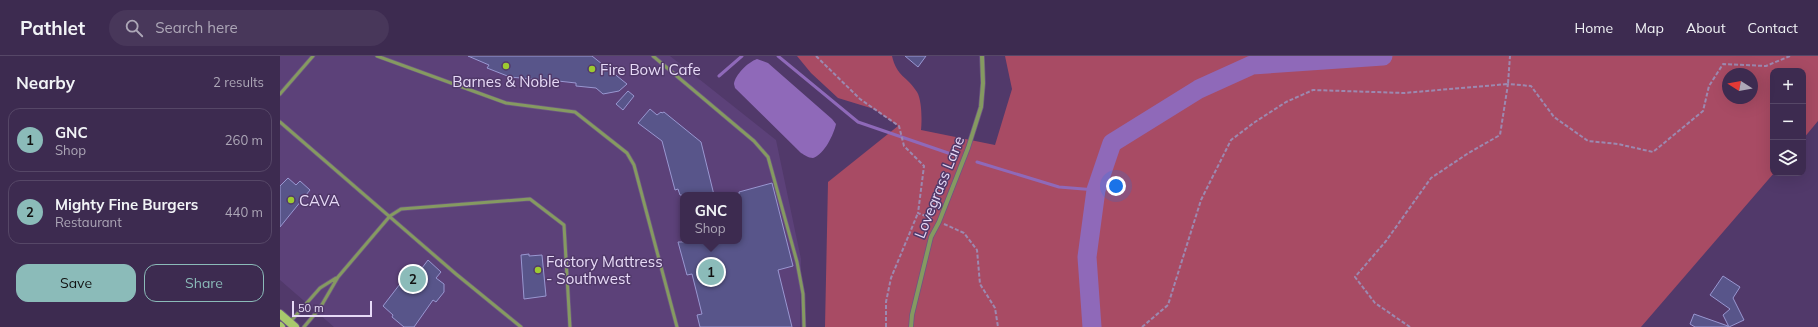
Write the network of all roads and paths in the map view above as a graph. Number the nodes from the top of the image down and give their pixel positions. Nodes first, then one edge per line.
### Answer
1 (312, 56) edge
2 (377, 56) edge
3 (653, 56) edge
4 (816, 56) edge
5 (982, 56) edge
6 (1510, 56) edge
7 (1790, 56) edge
8 (1508, 84) junction
9 (280, 94) edge
10 (280, 122) edge
11 (918, 213) junction
12 (390, 216) junction
13 (939, 222) junction
14 (338, 278) junction
15 (280, 314) edge
16 (292, 325) edge
17 (1146, 326) edge
18 (304, 327) edge
19 (520, 327) edge
20 (570, 327) edge
21 (677, 327) edge
22 (804, 327) edge
23 (886, 327) edge
24 (911, 327) edge
25 (998, 327) edge
26 (1142, 327) edge
27 (1410, 327) edge

1 - 9 lane
2 - 21 lane
3 - 22 lane
4 - 11 path
5 - 13 street, Lovegrass Lane
6 - 8 path
7 - 8 path
8 - 17 path
8 - 27 path
10 - 12 lane
11 - 13 path
11 - 23 path
12 - 14 lane
12 - 19 lane
12 - 20 lane
13 - 24 street, Lovegrass Lane
13 - 25 path
14 - 16 lane
14 - 18 lane
15 - 16 main road
17 - 26 path

